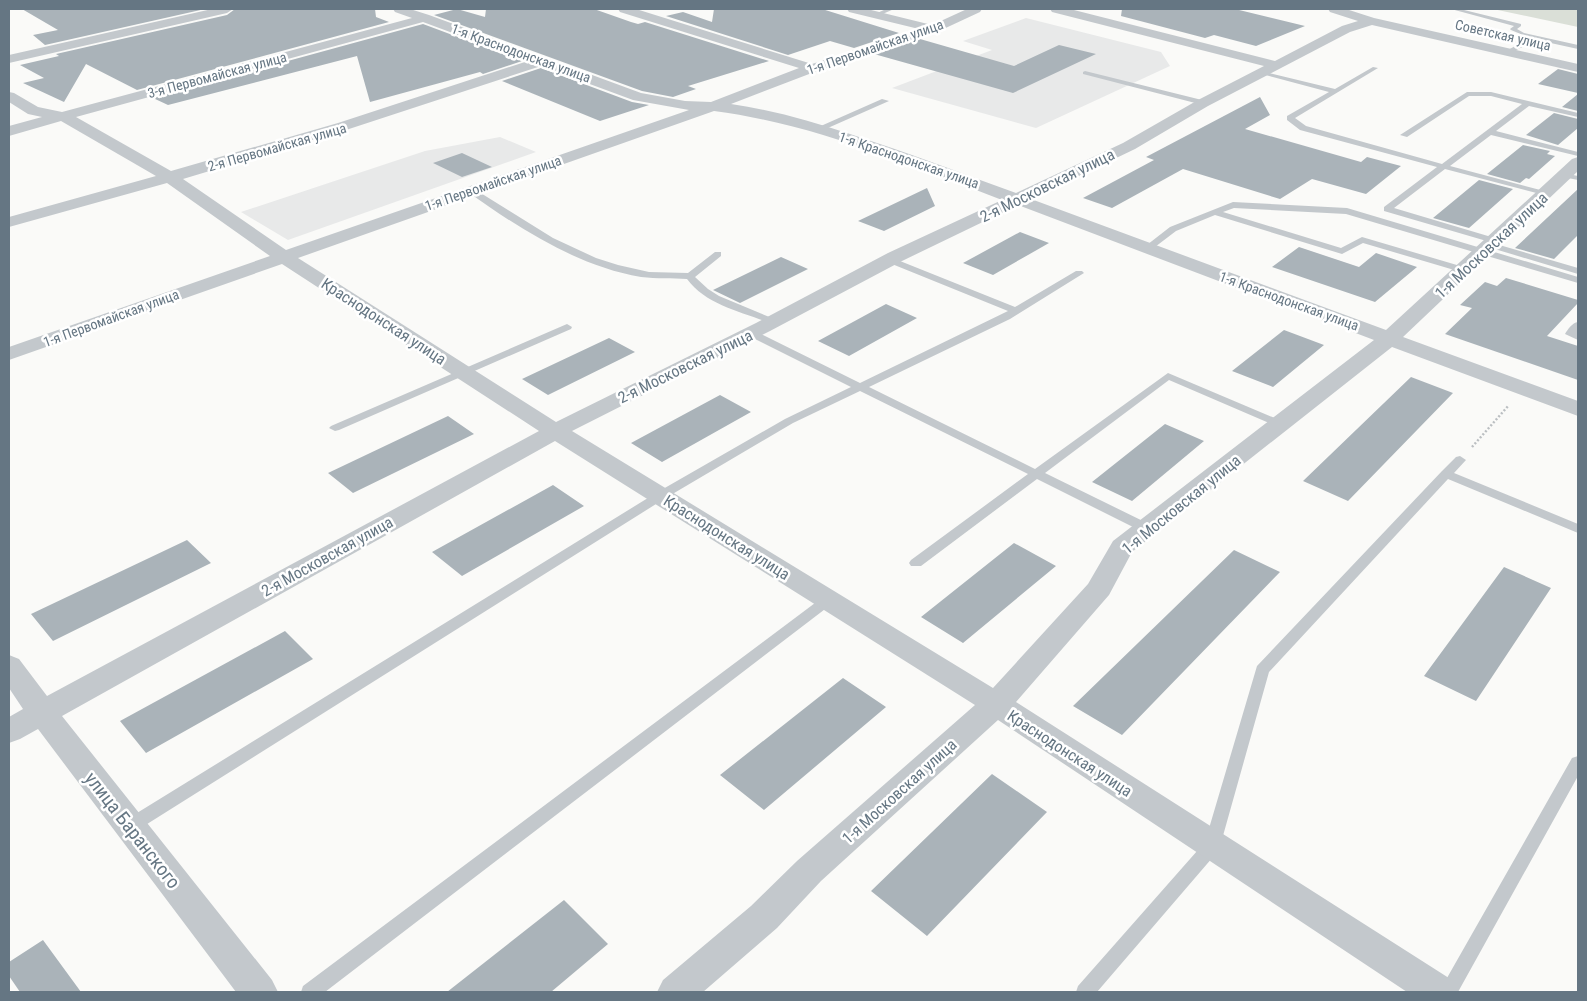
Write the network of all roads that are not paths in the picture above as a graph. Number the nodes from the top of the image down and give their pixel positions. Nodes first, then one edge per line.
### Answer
1 (227, 9) edge
2 (399, 9) edge
3 (624, 9) edge
4 (853, 9) edge
5 (891, 9) edge
6 (976, 9) edge
7 (1056, 9) edge
8 (1334, 9) edge
9 (1454, 9) edge
10 (876, 15) junction
11 (425, 18) junction
12 (1370, 21) junction
13 (933, 29) junction
14 (1536, 38) junction
15 (1578, 47) edge
16 (1508, 52) junction
17 (9, 59) edge
18 (542, 61) junction
19 (812, 68) junction
20 (1375, 68) dead end
21 (1578, 68) edge
22 (1268, 69) junction
23 (1085, 73) dead end
24 (1335, 92) junction
25 (9, 96) edge
26 (885, 101) dead end
27 (1204, 103) junction
28 (1528, 103) junction
29 (713, 106) junction
30 (1578, 115) edge
31 (64, 117) junction
32 (818, 129) junction
33 (9, 131) edge
34 (1490, 132) junction
35 (1404, 135) dead end
36 (1444, 166) junction
37 (1575, 167) edge
38 (171, 178) junction
39 (471, 190) junction
40 (1545, 194) junction
41 (1017, 199) junction
42 (1214, 212) junction
43 (9, 222) edge
44 (1490, 246) junction
45 (1148, 248) junction
46 (718, 254) dead end
47 (282, 256) junction
48 (890, 260) junction
49 (1464, 270) junction
50 (1578, 270) edge
51 (1079, 273) dead end
52 (690, 276) junction
53 (1578, 280) edge
54 (1016, 311) junction
55 (774, 322) junction
56 (1578, 325) edge
57 (567, 327) dead end
58 (751, 333) junction
59 (1578, 337) edge
60 (1390, 338) junction
61 (9, 354) edge
62 (463, 372) junction
63 (859, 387) junction
64 (1578, 409) edge
65 (1280, 424) junction
66 (335, 428) dead end
67 (555, 431) junction
68 (1460, 460) road end
69 (1035, 474) junction
70 (1446, 474) junction
71 (660, 496) junction
72 (1146, 528) junction
73 (1578, 529) edge
74 (916, 564) dead end
75 (828, 600) junction
76 (9, 666) edge
77 (996, 704) junction
78 (42, 712) junction
79 (9, 731) edge
80 (1578, 762) edge
81 (130, 826) junction
82 (1213, 846) junction
83 (259, 992) edge
84 (310, 992) edge
85 (676, 992) edge
86 (1084, 992) edge
87 (1439, 992) edge
88 (1448, 992) edge

1 - 17 street
2 - 11 street, 1-я Краснодонская улица
3 - 19 street
4 - 10 street
5 - 10 lane
6 - 13 street, 1-я Первомайская улица
7 - 22 street
8 - 12 street, Советская улица
9 - 14 lane
10 - 13 street
11 - 18 street, 1-я Краснодонская улица
11 - 31 street, 3-я Первомайская улица
12 - 16 street, Советская улица
12 - 22 street, 2-я Московская улица
13 - 19 street, 1-я Первомайская улица
14 - 15 lane
14 - 16 lane
16 - 21 street, Советская улица
18 - 29 street, 1-я Краснодонская улица
18 - 38 street, 2-я Первомайская улица
19 - 29 street, 1-я Первомайская улица
20 - 24 lane
22 - 24 lane
22 - 27 street, 2-я Московская улица
23 - 27 lane
24 - 36 lane
25 - 31 street, Краснодонская улица
26 - 32 lane
27 - 41 street, 2-я Московская улица
28 - 30 lane
28 - 34 lane
28 - 35 lane
29 - 32 street, 1-я Краснодонская улица
29 - 39 street, 1-я Первомайская улица
31 - 33 street, 3-я Первомайская улица
31 - 38 street, Краснодонская улица
32 - 41 street, 1-я Краснодонская улица
34 - 36 lane
34 - 37 lane
36 - 40 lane
36 - 44 lane
37 - 40 street, 1-я Московская улица
38 - 43 street, 2-я Первомайская улица
38 - 47 street, Краснодонская улица
39 - 47 street, 1-я Первомайская улица
39 - 52 lane
40 - 44 street, 1-я Московская улица
41 - 45 street, 1-я Краснодонская улица
41 - 48 street, 2-я Московская улица
42 - 44 lane
42 - 45 lane
42 - 49 lane
44 - 49 street, 1-я Московская улица
44 - 50 lane
44 - 53 lane
45 - 60 street, 1-я Краснодонская улица
46 - 52 lane
47 - 61 street, 1-я Первомайская улица
47 - 62 street, Краснодонская улица
48 - 54 lane
48 - 55 street, 2-я Московская улица
49 - 60 street, 1-я Московская улица
51 - 54 lane
52 - 55 lane
54 - 63 lane
55 - 58 street, 2-я Московская улица
56 - 59 lane
57 - 62 lane
58 - 63 lane
58 - 67 street, 2-я Московская улица
60 - 64 street, 1-я Краснодонская улица
60 - 65 street, 1-я Московская улица
62 - 66 lane
62 - 67 street, Краснодонская улица
63 - 69 lane
63 - 71 lane
65 - 69 lane
65 - 72 street, 1-я Московская улица
67 - 71 street, Краснодонская улица
67 - 78 street, 2-я Московская улица
68 - 70 lane
69 - 72 lane
69 - 74 lane
70 - 73 lane
70 - 82 lane
71 - 75 street, Краснодонская улица
71 - 81 lane
72 - 77 street, 1-я Московская улица
75 - 77 street, Краснодонская улица
75 - 84 lane
76 - 78 street, улица Баранского
77 - 82 street, Краснодонская улица
77 - 85 street, 1-я Московская улица
78 - 79 street, 2-я Московская улица
78 - 81 street, улица Баранского
80 - 88 lane
81 - 83 street, улица Баранского
82 - 86 lane
82 - 87 street, Краснодонская улица

